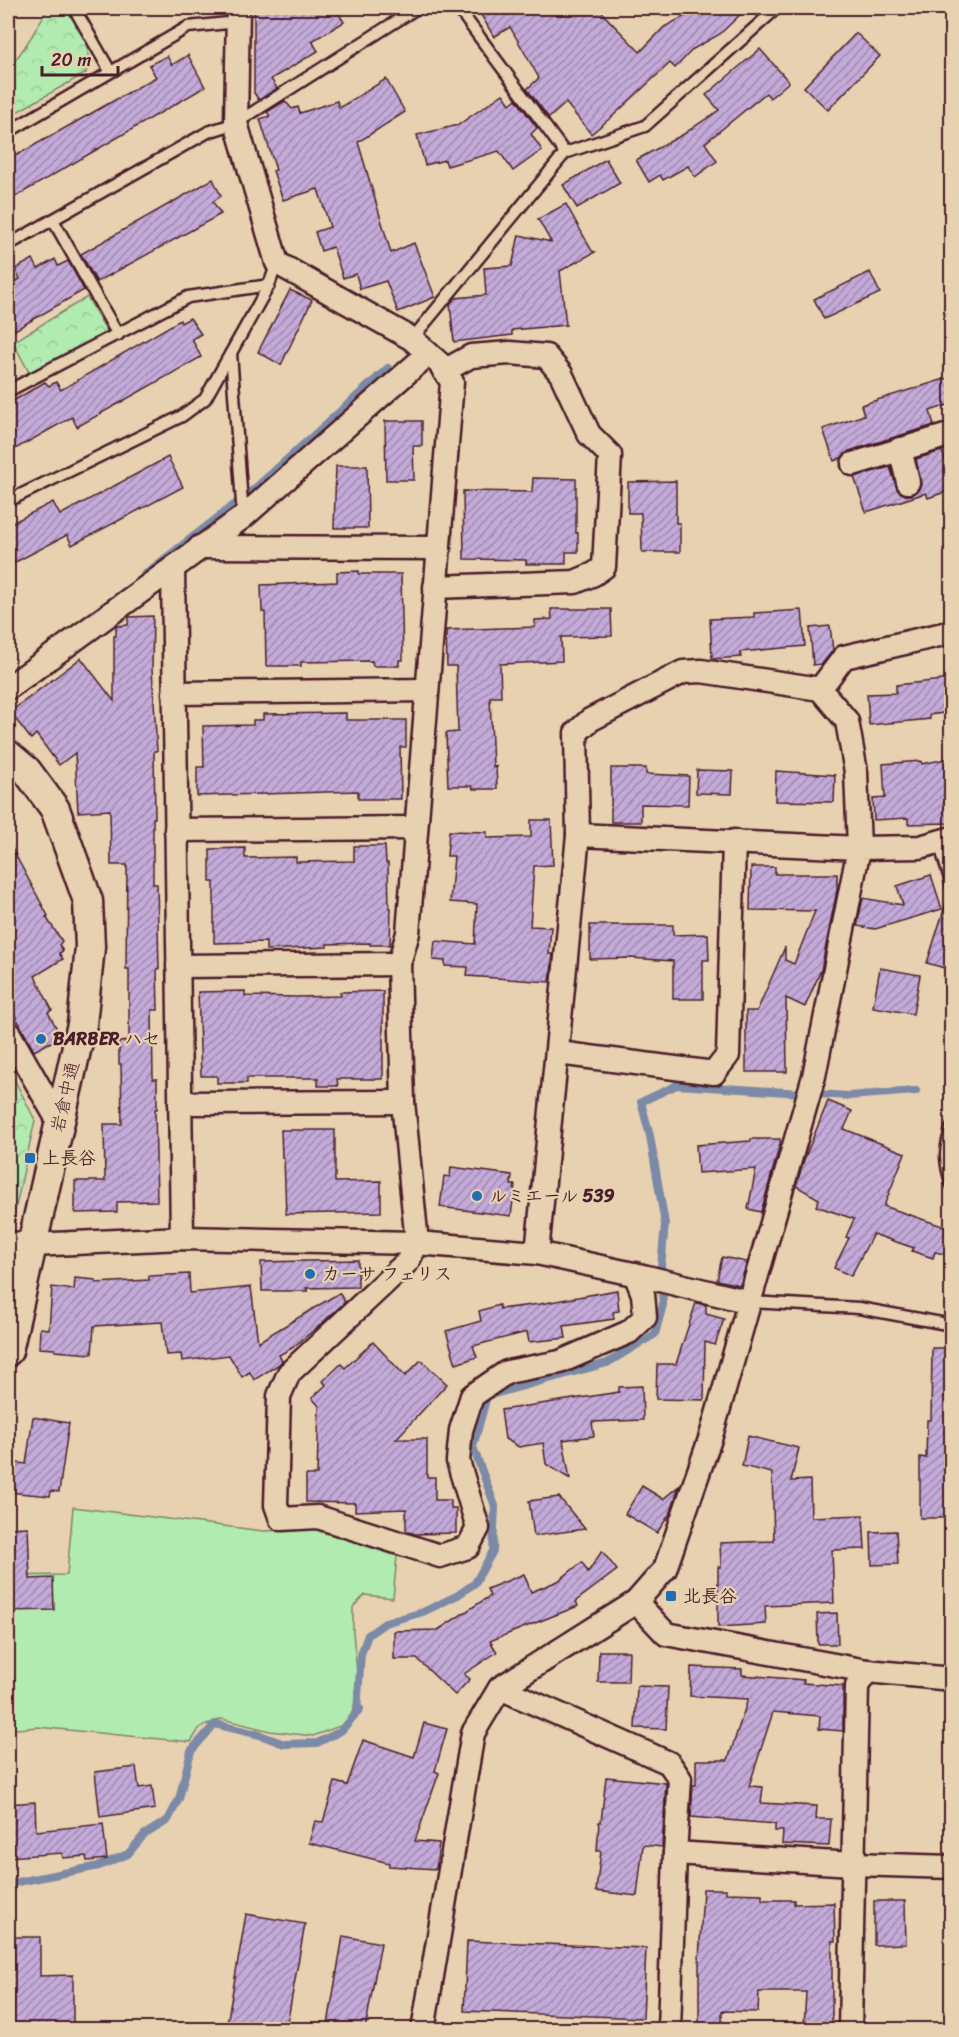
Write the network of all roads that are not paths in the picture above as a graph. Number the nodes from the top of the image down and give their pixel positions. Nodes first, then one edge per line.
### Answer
1 (74, 8) edge
2 (417, 8) edge
3 (458, 8) edge
4 (777, 8) edge
5 (238, 15) edge
6 (110, 71) junction
7 (236, 123) junction
8 (8, 132) edge
9 (565, 153) junction
10 (53, 220) junction
11 (8, 245) edge
12 (277, 263) junction
13 (269, 285) junction
14 (118, 335) junction
15 (420, 346) junction
16 (231, 352) junction
17 (444, 371) junction
18 (8, 391) edge
19 (951, 434) edge
20 (900, 449) junction
21 (853, 464) dead end
22 (908, 482) dead end
23 (8, 501) edge
24 (242, 506) junction
25 (200, 547) junction
26 (439, 548) junction
27 (172, 570) junction
28 (435, 587) junction
29 (951, 632) edge
30 (8, 688) edge
31 (427, 690) junction
32 (820, 690) junction
33 (174, 693) junction
34 (8, 755) edge
35 (416, 828) junction
36 (176, 830) junction
37 (578, 835) junction
38 (945, 840) edge
39 (734, 841) junction
40 (859, 848) junction
41 (951, 886) edge
42 (399, 964) junction
43 (178, 966) junction
44 (8, 1032) edge
45 (558, 1053) junction
46 (403, 1102) junction
47 (180, 1103) junction
48 (59, 1122) junction
49 (951, 1127) edge
50 (951, 1185) edge
51 (182, 1238) junction
52 (417, 1243) junction
53 (20, 1244) edge
54 (537, 1253) junction
55 (635, 1274) junction
56 (750, 1302) junction
57 (951, 1325) edge
58 (8, 1351) edge
59 (636, 1602) junction
60 (867, 1671) junction
61 (951, 1679) edge
62 (500, 1688) junction
63 (675, 1853) junction
64 (853, 1864) junction
65 (951, 1867) edge
66 (423, 2030) edge
67 (669, 2030) edge
68 (850, 2030) edge

1 - 6 lane
2 - 7 lane
3 - 9 lane
4 - 9 lane
5 - 6 lane
5 - 7 street
6 - 8 lane
7 - 10 lane
7 - 12 street
9 - 15 lane
10 - 11 lane
10 - 14 lane
12 - 13 lane
12 - 15 street
13 - 14 lane
13 - 16 lane
14 - 18 lane
15 - 17 street
15 - 24 street
16 - 23 lane
16 - 24 lane
17 - 26 street
17 - 28 street
19 - 20 street
20 - 21 street
20 - 22 street
24 - 25 street
25 - 26 street
25 - 27 street
26 - 28 street
27 - 30 street
27 - 33 street
28 - 31 street
29 - 32 street
31 - 33 street
31 - 35 street
32 - 37 street
32 - 40 street
33 - 36 street
34 - 48 street, 岩倉中通
35 - 36 street
35 - 42 street
36 - 43 street
37 - 39 street
37 - 45 street
38 - 40 street
38 - 41 lane
39 - 40 street
39 - 45 street
40 - 56 street
42 - 43 street
42 - 46 street
43 - 47 street
44 - 48 street
45 - 54 street
46 - 47 street
46 - 52 street
47 - 51 street
48 - 53 street, 岩倉中通
49 - 50 lane
51 - 52 street
51 - 53 street
52 - 54 street
52 - 55 street
53 - 58 street, 岩倉中通
54 - 55 street
55 - 56 street
56 - 57 lane
56 - 59 street
59 - 60 street
59 - 62 street
60 - 61 street
60 - 64 street
62 - 63 street
62 - 66 street
63 - 64 street
63 - 67 street
64 - 65 street
64 - 68 street

